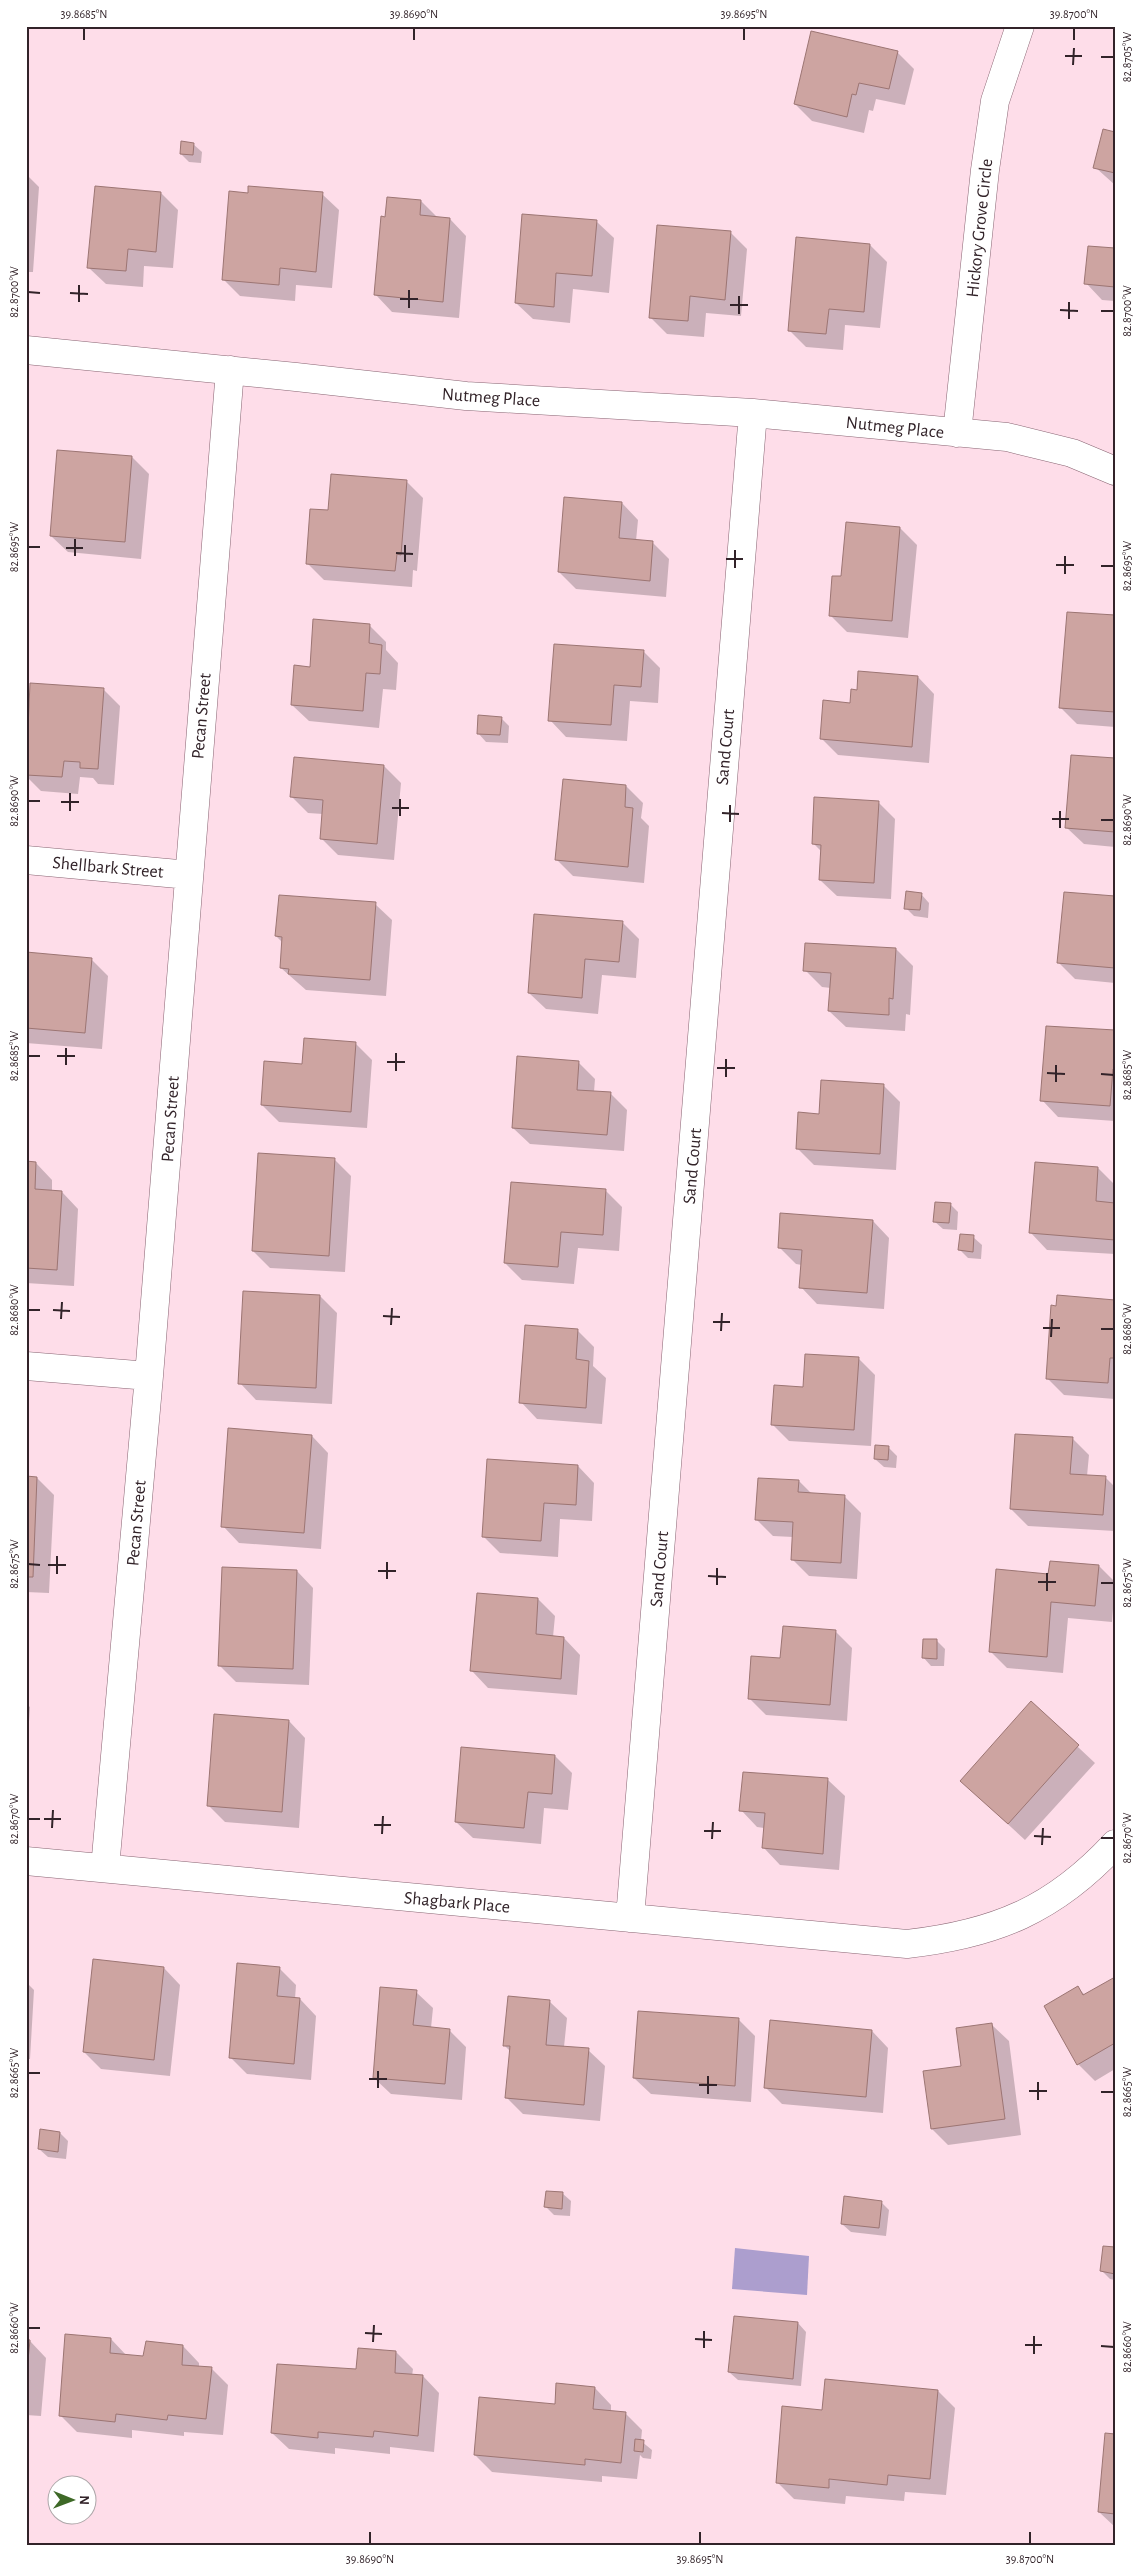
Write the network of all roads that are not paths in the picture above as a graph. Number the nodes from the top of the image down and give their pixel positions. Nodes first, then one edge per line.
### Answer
1 (1020, 26) edge
2 (26, 350) edge
3 (230, 370) junction
4 (753, 414) junction
5 (958, 433) junction
6 (1115, 471) edge
7 (26, 860) edge
8 (189, 875) junction
9 (26, 1366) edge
10 (149, 1376) junction
11 (1115, 1844) edge
12 (26, 1861) edge
13 (105, 1868) junction
14 (630, 1918) junction

1 - 5 street, Hickory Grove Circle
2 - 3 street, Nutmeg Place
3 - 4 street, Nutmeg Place
3 - 8 street, Pecan Street
4 - 5 street, Nutmeg Place
4 - 14 street, Sand Court
5 - 6 street, Nutmeg Place
7 - 8 street, Shellbark Street
8 - 10 street, Pecan Street
9 - 10 street
10 - 13 street, Pecan Street
11 - 14 street, Shagbark Place
12 - 13 street, Shagbark Place
13 - 14 street, Shagbark Place

